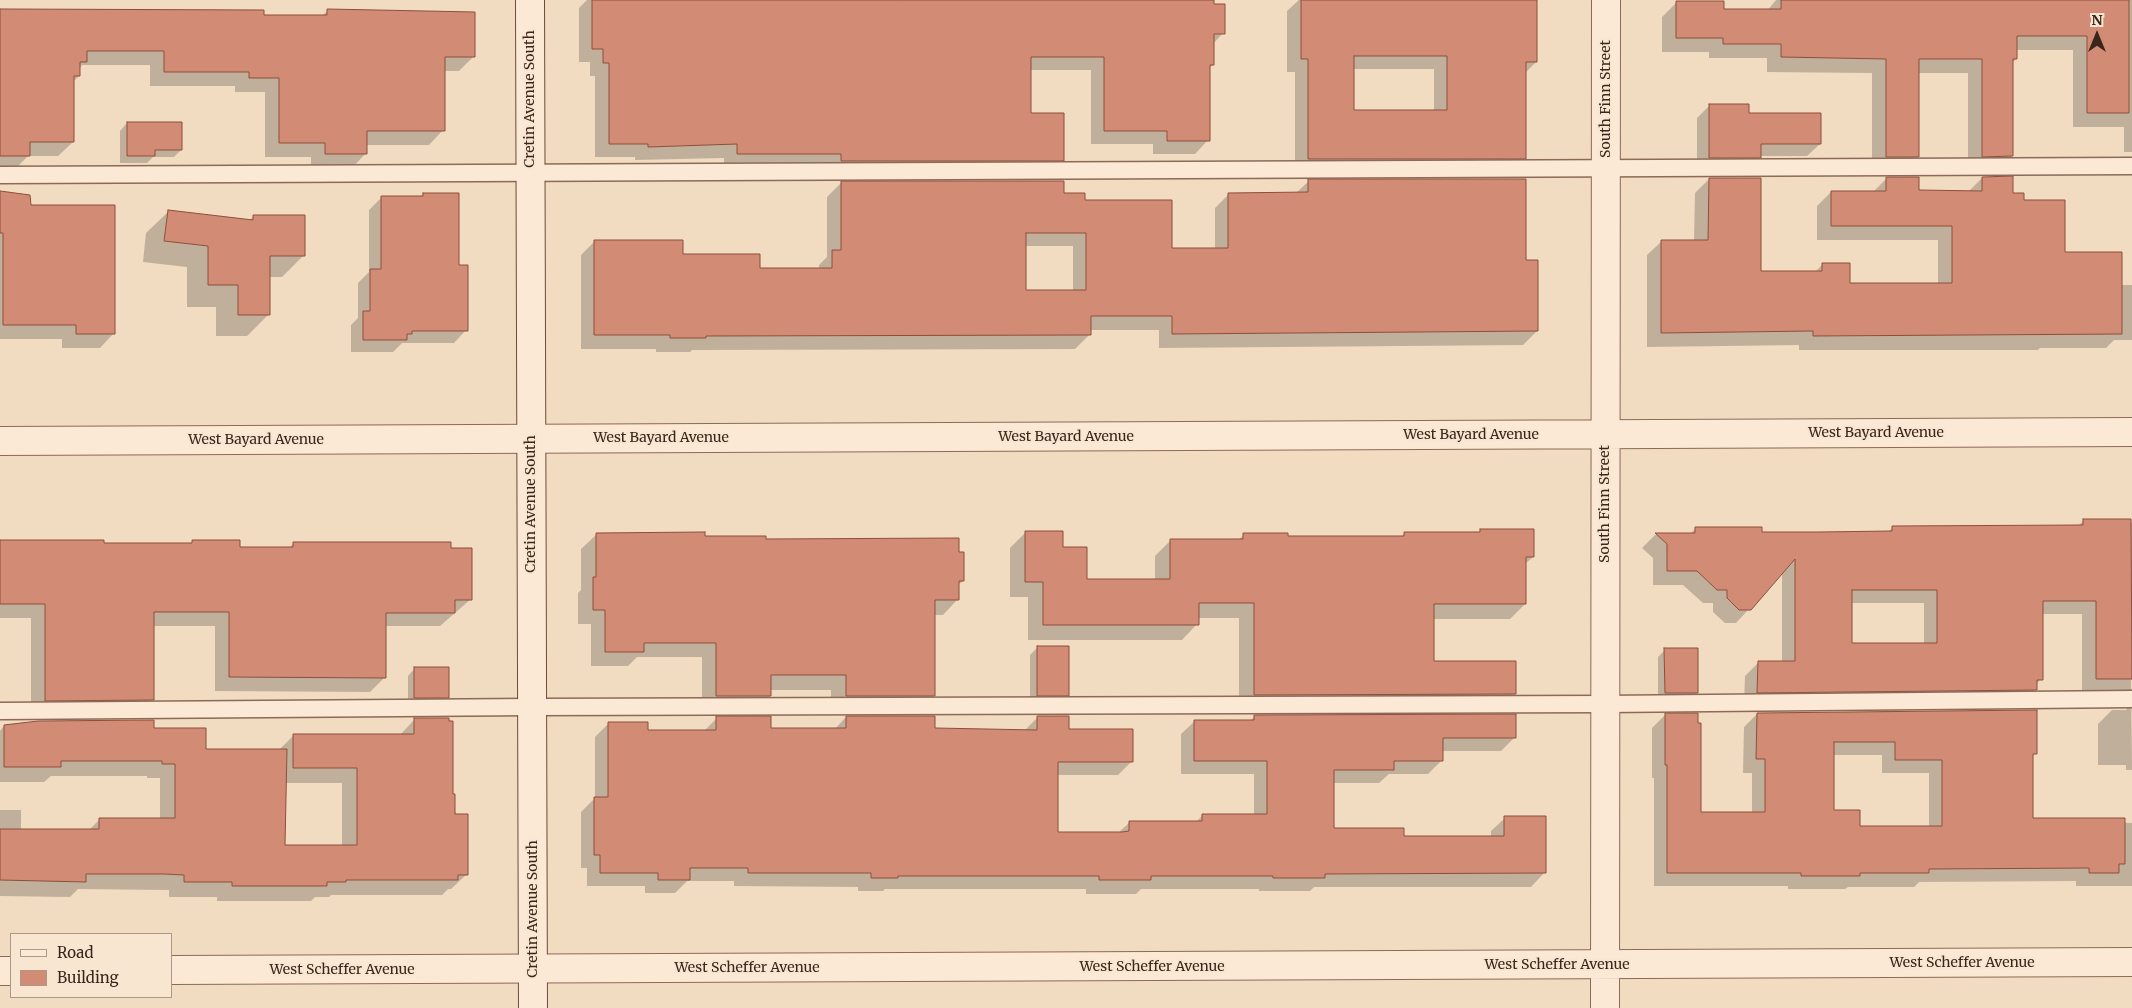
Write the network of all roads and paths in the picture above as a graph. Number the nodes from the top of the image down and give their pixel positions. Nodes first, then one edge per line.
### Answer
1 (530, 0) edge
2 (1606, 0) edge
3 (2132, 166) edge
4 (1606, 167) junction
5 (530, 172) junction
6 (0, 175) edge
7 (2132, 432) edge
8 (1605, 435) junction
9 (531, 439) junction
10 (0, 441) edge
11 (2132, 699) edge
12 (1605, 704) junction
13 (532, 707) junction
14 (0, 711) edge
15 (2132, 962) edge
16 (1605, 965) junction
17 (533, 969) junction
18 (172, 970) edge
19 (533, 1008) edge
20 (1605, 1008) edge

1 - 5 street, Cretin Avenue South
2 - 4 street, South Finn Street
3 - 4 lane
4 - 5 lane
4 - 8 street, South Finn Street
5 - 6 lane
5 - 9 street, Cretin Avenue South
7 - 8 street, West Bayard Avenue
8 - 9 street, West Bayard Avenue
8 - 12 street, South Finn Street
9 - 10 street, West Bayard Avenue
9 - 13 street, Cretin Avenue South
11 - 12 lane
12 - 13 lane
12 - 16 street, South Finn Street
13 - 14 lane
13 - 17 street, Cretin Avenue South
15 - 16 street, West Scheffer Avenue
16 - 17 street, West Scheffer Avenue
16 - 20 street, South Finn Street
17 - 18 street, West Scheffer Avenue
17 - 19 street, Cretin Avenue South

